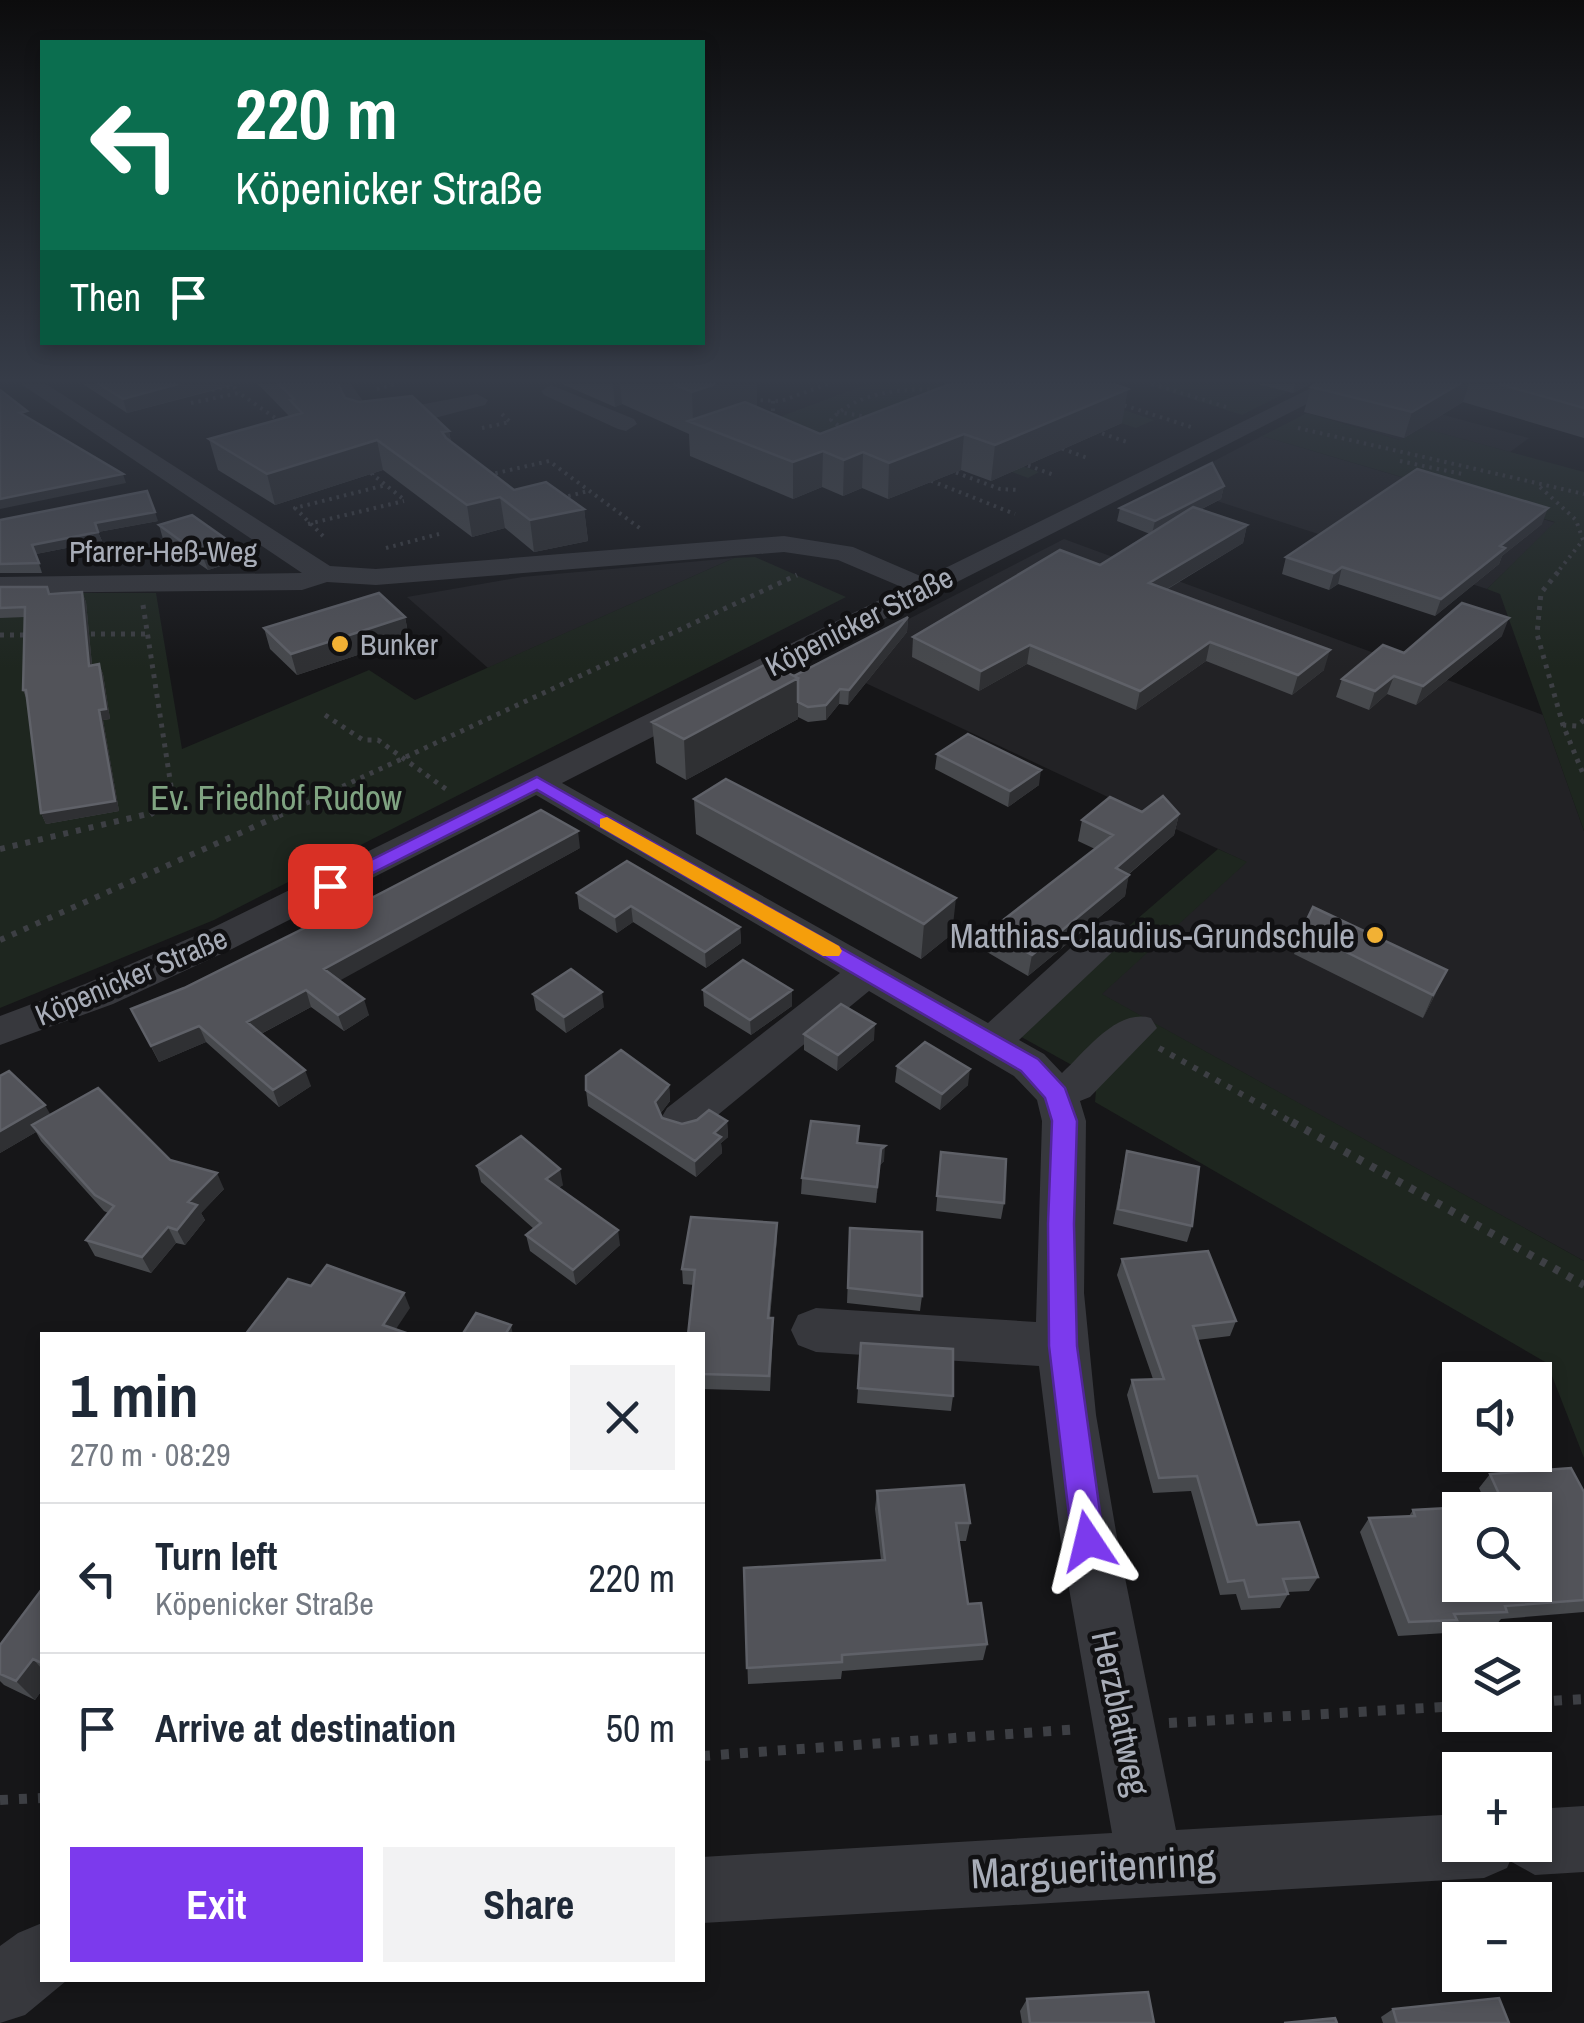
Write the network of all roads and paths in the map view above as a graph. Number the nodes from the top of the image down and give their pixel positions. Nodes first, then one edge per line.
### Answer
1 (157, 478) edge
2 (378, 478) edge
3 (489, 478) edge
4 (573, 478) edge
5 (925, 478) edge
6 (970, 478) edge
7 (1144, 478) edge
8 (1510, 478) edge
9 (386, 485) junction
10 (500, 486) edge
11 (1540, 486) junction
12 (589, 490) junction
13 (1020, 490) dead end
14 (1584, 494) edge
15 (558, 499) edge
16 (1020, 516) dead end
17 (309, 524) junction
18 (439, 534) dead end
19 (648, 534) dead end
20 (261, 537) junction
21 (334, 546) dead end
22 (384, 548) dead end
23 (325, 574) junction
24 (797, 575) dead end
25 (0, 585) edge
26 (924, 587) junction
27 (140, 589) dead end
28 (73, 634) edge
29 (146, 634) junction
30 (36, 635) edge
31 (0, 636) edge
32 (326, 715) dead end
33 (1584, 720) edge
34 (1563, 725) junction
35 (405, 760) junction
36 (1584, 776) edge
37 (537, 782) junction
38 (456, 796) dead end
39 (0, 849) edge
40 (1112, 932) dead end
41 (0, 940) edge
42 (866, 972) junction
43 (1134, 1030) joint
44 (0, 1031) edge
45 (991, 1043) junction
46 (1056, 1094) junction
47 (682, 1120) edge
48 (1584, 1286) edge
49 (816, 1330) dead end
50 (1063, 1346) junction
51 (1584, 1699) edge
52 (1552, 1701) edge
53 (1442, 1707) edge
54 (1158, 1724) dead end
55 (1094, 1728) dead end
56 (705, 1756) edge
57 (40, 1798) edge
58 (0, 1800) edge
59 (1584, 1838) edge
60 (1552, 1841) edge
61 (1442, 1847) edge
62 (1150, 1862) junction
63 (705, 1890) edge
64 (40, 1959) edge
65 (0, 1990) edge

1 - 20 street
2 - 9 path
3 - 10 path
4 - 12 path
5 - 16 path
6 - 13 path
7 - 26 street, Köpenicker Straße
8 - 11 path
9 - 17 path
9 - 17 path
11 - 14 path
11 - 34 path
12 - 15 path
12 - 19 path
17 - 20 path
17 - 21 path
18 - 22 path
20 - 23 street
23 - 25 street, Pfarrer-Heß-Weg
23 - 26 street
24 - 35 path
26 - 37 street, Köpenicker Straße
27 - 29 path
28 - 29 path
29 - 39 path
30 - 31 path
32 - 35 path
33 - 34 path
34 - 36 path
35 - 38 path
35 - 41 path
37 - 42 street
37 - 44 street, Köpenicker Straße
40 - 45 street
42 - 45 street
42 - 47 street
43 - 46 street
43 - 48 path
45 - 46 street
46 - 50 street, Herzblattweg
49 - 50 street
50 - 62 street, Herzblattweg
51 - 52 path
53 - 54 path
55 - 56 path
57 - 58 path
59 - 60 street
61 - 62 street, Margueritenring
62 - 63 street, Margueritenring
64 - 65 street

